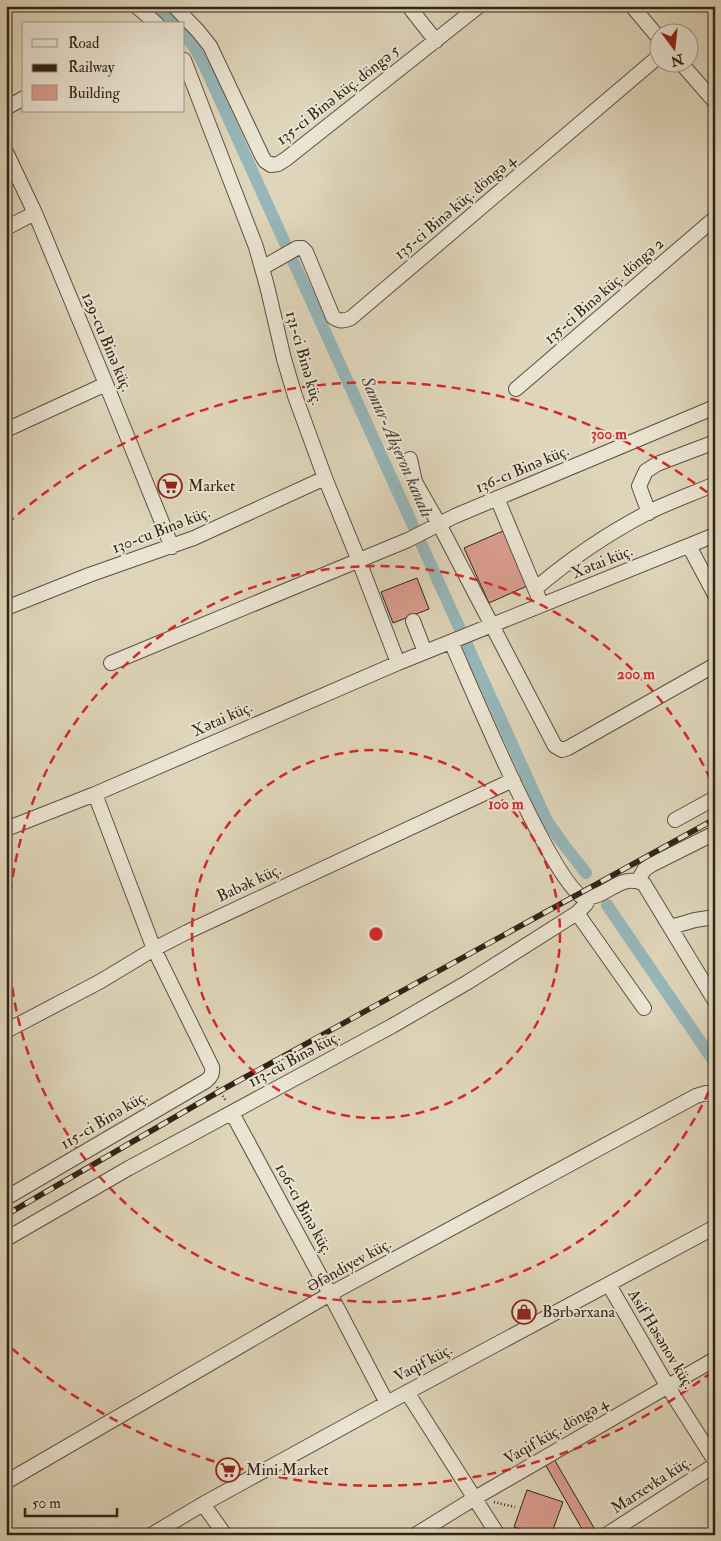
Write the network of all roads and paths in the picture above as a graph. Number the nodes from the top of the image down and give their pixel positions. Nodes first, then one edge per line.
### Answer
1 (136, 6) edge
2 (174, 6) edge
3 (479, 6) edge
4 (632, 6) edge
5 (410, 8) dead end
6 (155, 22) edge
7 (648, 25) edge
8 (436, 41) junction
9 (185, 63) edge
10 (648, 66) edge
11 (689, 72) edge
12 (22, 99) edge
13 (714, 101) edge
14 (6, 108) edge
15 (6, 152) edge
16 (35, 213) junction
17 (715, 218) edge
18 (6, 228) edge
19 (262, 268) junction
20 (106, 384) junction
21 (516, 389) dead end
22 (715, 407) edge
23 (6, 430) edge
24 (715, 442) edge
25 (410, 459) dead end
26 (325, 478) junction
27 (715, 484) edge
28 (497, 498) junction
29 (649, 513) junction
30 (433, 528) junction
31 (715, 535) edge
32 (689, 546) junction
33 (172, 547) junction
34 (360, 561) junction
35 (535, 588) junction
36 (715, 595) edge
37 (542, 606) junction
38 (6, 608) edge
39 (413, 621) dead end
40 (492, 625) junction
41 (451, 642) junction
42 (425, 652) junction
43 (110, 663) dead end
44 (398, 663) junction
45 (715, 666) edge
46 (513, 780) junction
47 (95, 794) junction
48 (715, 798) edge
49 (675, 820) dead end
50 (6, 830) edge
51 (715, 833) edge
52 (638, 881) junction
53 (589, 898) junction
54 (577, 913) junction
55 (715, 917) edge
56 (671, 927) junction
57 (154, 949) junction
58 (715, 1001) edge
59 (644, 1008) dead end
60 (6, 1031) edge
61 (212, 1072) junction
62 (715, 1096) edge
63 (232, 1113) junction
64 (6, 1198) edge
65 (715, 1227) edge
66 (6, 1239) edge
67 (608, 1285) junction
68 (330, 1294) junction
69 (715, 1359) edge
70 (668, 1387) junction
71 (406, 1392) junction
72 (387, 1403) junction
73 (715, 1461) edge
74 (715, 1465) edge
75 (6, 1482) edge
76 (475, 1498) junction
77 (203, 1504) junction
78 (151, 1535) edge
79 (225, 1535) edge
80 (415, 1535) edge
81 (498, 1535) edge
82 (606, 1535) edge

1 - 6 street
2 - 8 street, 135-ci Binə küç. döngə 5
3 - 8 street, 135-ci Binə küç. döngə 5
4 - 7 street
5 - 8 street
9 - 19 street, 131-ci Binə küç.
10 - 19 street, 135-ci Binə küç. döngə 4
11 - 13 street
12 - 14 street
15 - 16 street, 129-cu Binə küç.
16 - 18 street
16 - 20 street, 129-cu Binə küç.
17 - 21 street, 135-ci Binə küç. döngə 2
19 - 26 street, 131-ci Binə küç.
20 - 23 street
20 - 33 street, 129-cu Binə küç.
22 - 28 street, 136-cı Binə küç.
24 - 29 street
25 - 30 street
26 - 33 street, 130-cu Binə küç.
26 - 34 street, 131-ci Binə küç.
27 - 29 street
28 - 30 street, 136-cı Binə küç.
28 - 35 street
29 - 35 street
30 - 34 street, 136-cı Binə küç.
30 - 40 street
31 - 32 street, Xətai küç.
32 - 36 street
32 - 37 street, Xətai küç.
33 - 38 street, 130-cu Binə küç.
34 - 43 street, 136-cı Binə küç.
34 - 44 street, 131-ci Binə küç.
35 - 37 street
37 - 40 street, Xətai küç.
39 - 42 street
40 - 41 street, Xətai küç.
40 - 45 street
41 - 42 street, Xətai küç.
41 - 46 street
42 - 44 street, Xətai küç.
44 - 47 street, Xətai küç.
46 - 53 street
46 - 57 street, Babək küç.
47 - 50 street, Xətai küç.
47 - 57 street
48 - 49 street
51 - 52 street
52 - 53 street
52 - 56 street
53 - 54 street, 113-cü Binə küç.
54 - 59 street
54 - 63 street, 113-cü Binə küç.
55 - 56 street
56 - 58 street
57 - 60 street, Babək küç.
57 - 61 street
61 - 63 path
61 - 64 street, 115-ci Binə küç.
62 - 68 street, Əfəndiyev küç.
63 - 66 street, 113-cü Binə küç.
63 - 68 street, 106-cı Binə küç.
65 - 67 street, Vaqif küç.
67 - 70 street, Asif Həsənov küç.
67 - 71 street, Vaqif küç.
68 - 72 street, 106-cı Binə küç.
68 - 75 street, Əfəndiyev küç.
69 - 70 street, Vaqif küç. döngə 4
70 - 73 street, Asif Həsənov küç.
70 - 76 street, Vaqif küç. döngə 4
71 - 72 street, Vaqif küç.
71 - 76 street
72 - 77 street, Vaqif küç.
74 - 82 street, Marxevka küç.
76 - 80 street, Vaqif küç. döngə 4
76 - 81 street
77 - 78 street, Vaqif küç.
77 - 79 street

